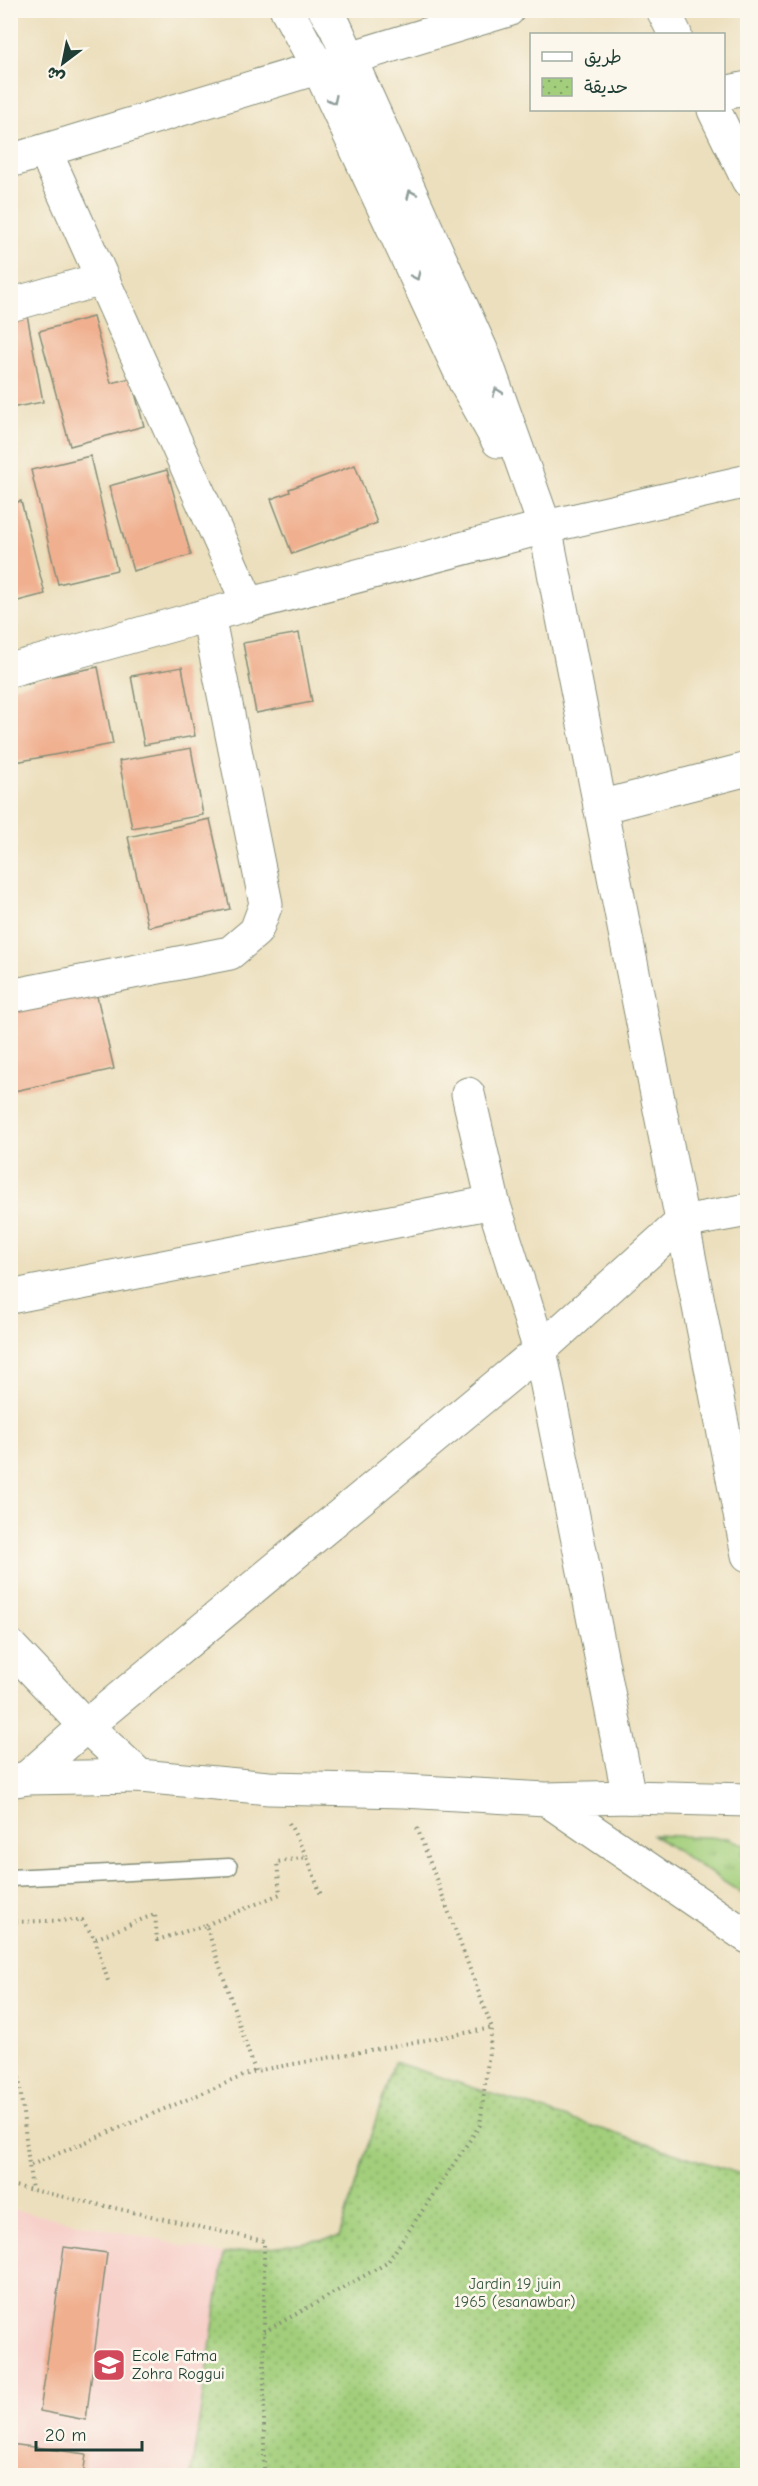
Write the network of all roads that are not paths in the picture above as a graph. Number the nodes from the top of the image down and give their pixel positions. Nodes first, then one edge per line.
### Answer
1 (287, 10) edge
2 (325, 10) edge
3 (508, 10) edge
4 (663, 10) edge
5 (674, 33) edge
6 (350, 58) junction
7 (319, 69) junction
8 (747, 88) edge
9 (725, 93) edge
10 (714, 111) edge
11 (45, 150) junction
12 (10, 161) edge
13 (747, 180) edge
14 (102, 279) junction
15 (10, 305) edge
16 (747, 481) edge
17 (545, 527) junction
18 (249, 605) junction
19 (208, 615) junction
20 (10, 670) edge
21 (747, 769) edge
22 (600, 807) junction
23 (10, 996) edge
24 (468, 1094) dead end
25 (493, 1202) junction
26 (747, 1210) edge
27 (682, 1222) junction
28 (10, 1298) edge
29 (540, 1350) junction
30 (747, 1555) edge
31 (10, 1646) edge
32 (86, 1726) junction
33 (140, 1776) junction
34 (19, 1780) edge
35 (629, 1797) junction
36 (546, 1799) junction
37 (747, 1800) edge
38 (229, 1867) dead end
39 (10, 1878) edge
40 (747, 1937) edge

1 - 7 street
2 - 6 street
3 - 6 street
4 - 5 street
6 - 7 street
17 -> 6 street
7 - 11 street
7 -> 17 street
8 - 9 street
10 - 13 street
11 - 12 street
11 - 14 street
14 - 15 street
14 - 18 street
16 - 17 street
17 - 18 street
17 - 22 street
18 - 19 street
19 - 20 street
19 - 23 street
21 - 22 street
22 - 27 street
24 - 25 street
25 - 28 street
25 - 29 street
26 - 27 street
27 - 29 street
27 - 30 street
29 - 32 street
29 - 35 street
31 - 32 street
32 - 33 street
32 - 34 street
33 - 34 street
33 - 36 street
35 - 36 street
35 - 37 street
36 - 40 street
38 - 39 lane

